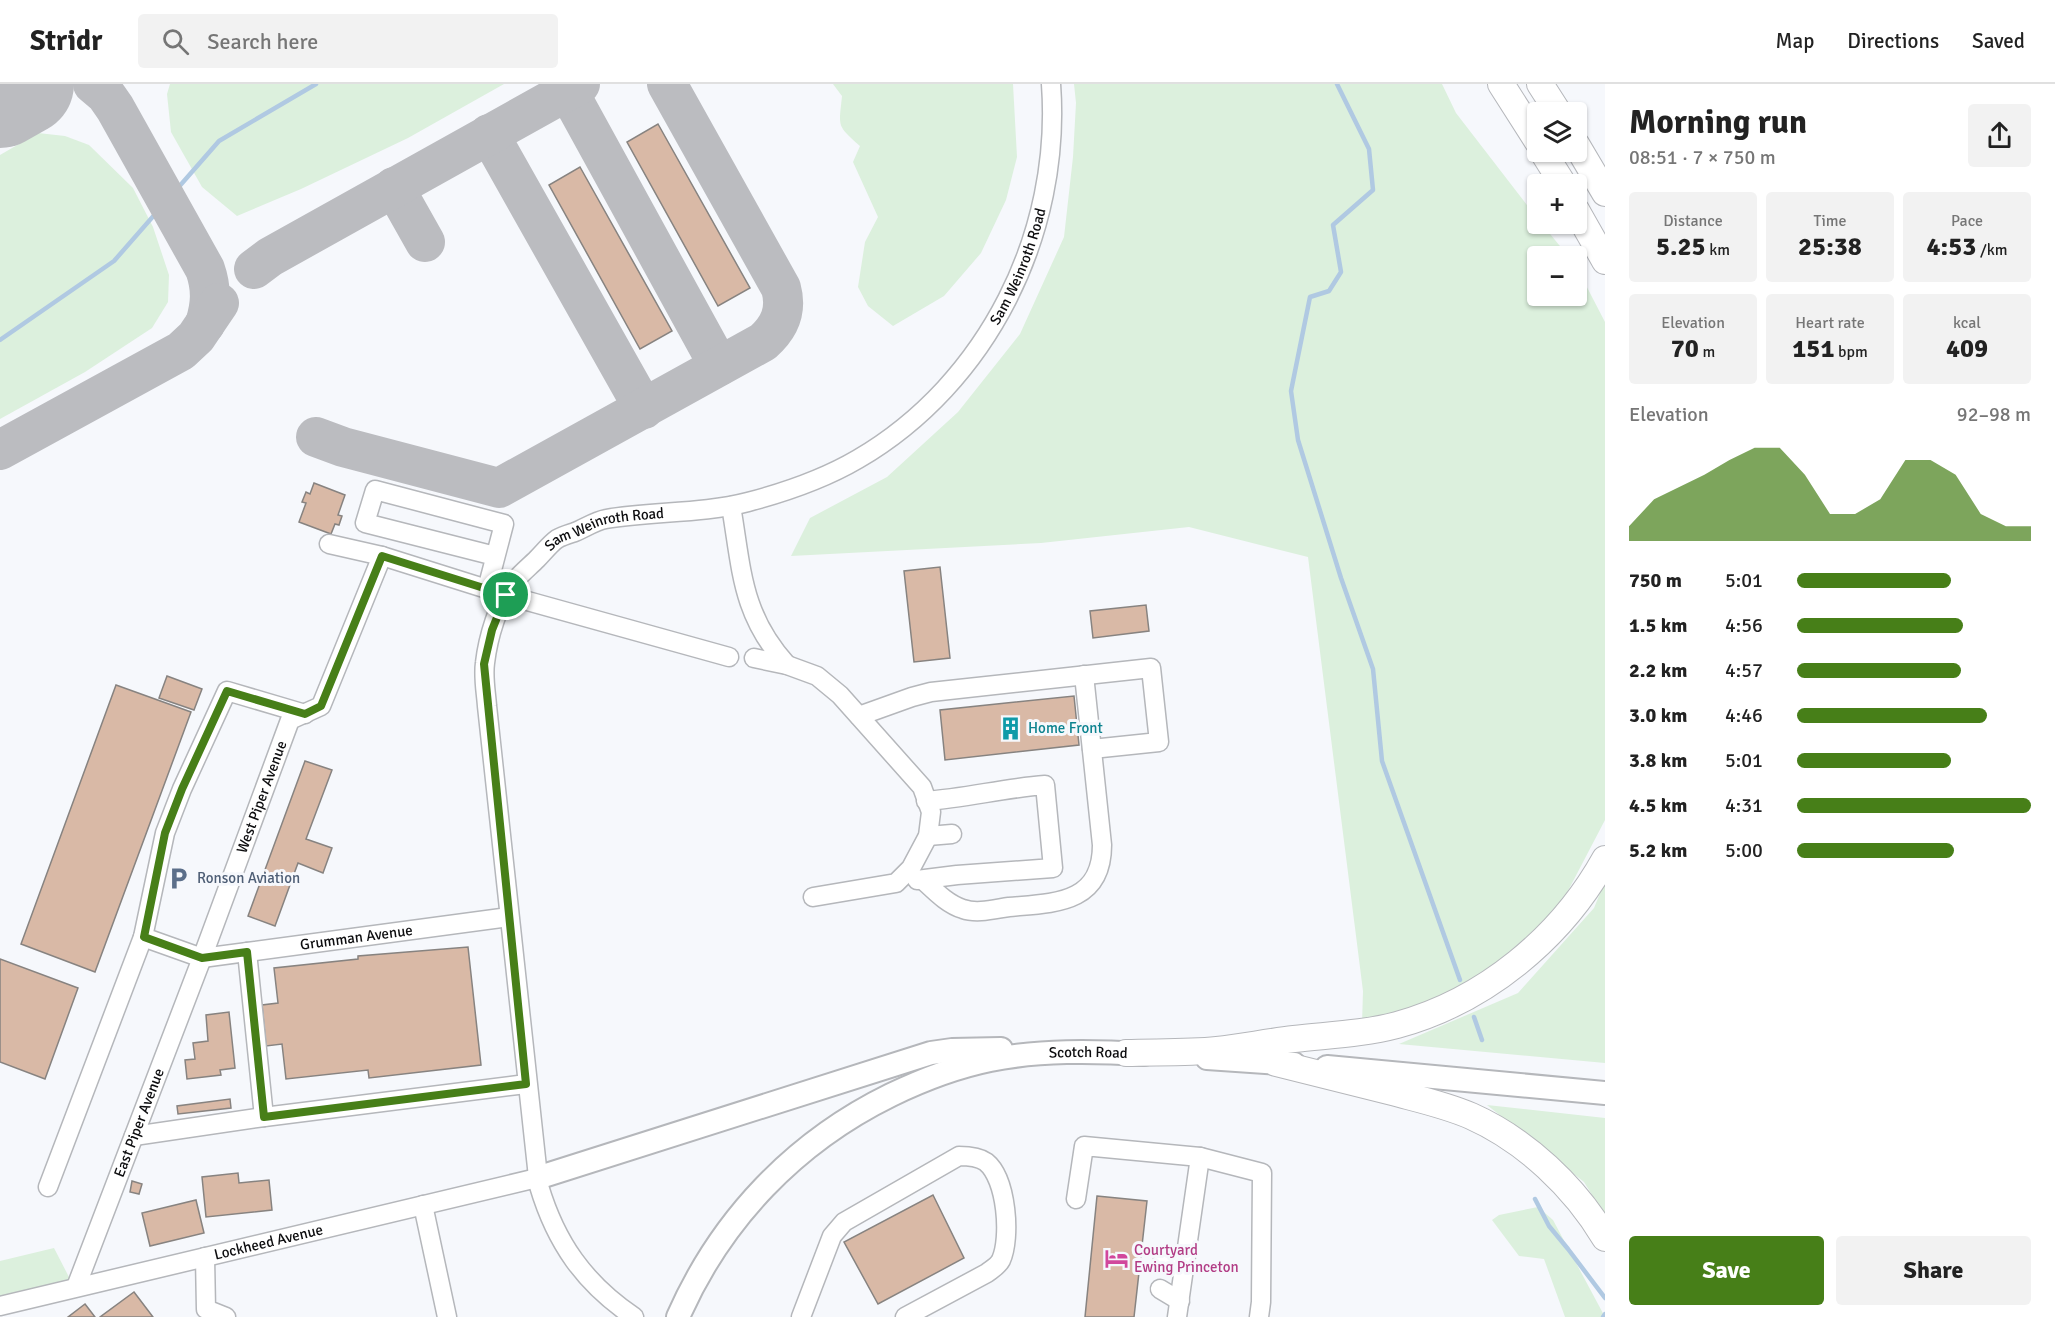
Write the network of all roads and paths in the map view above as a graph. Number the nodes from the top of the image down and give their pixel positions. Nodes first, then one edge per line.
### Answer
1 (1051, 84) edge
2 (1501, 84) edge
3 (1540, 84) edge
4 (1552, 102) edge
5 (1527, 125) edge
6 (1587, 162) edge
7 (1605, 193) edge
8 (1587, 229) edge
9 (1605, 261) edge
10 (731, 506) junction
11 (365, 523) junction
12 (329, 544) dead end
13 (356, 550) junction
14 (382, 556) junction
15 (495, 556) junction
16 (487, 589) junction
17 (506, 595) junction
18 (729, 657) dead end
19 (754, 658) dead end
20 (787, 665) junction
21 (1084, 675) junction
22 (305, 714) junction
23 (859, 716) junction
24 (1092, 749) junction
25 (926, 801) junction
26 (952, 834) dead end
27 (928, 836) junction
28 (1605, 859) edge
29 (923, 880) junction
30 (896, 883) junction
31 (813, 897) dead end
32 (509, 917) junction
33 (144, 937) junction
34 (247, 952) junction
35 (202, 958) junction
36 (1053, 1052) junction
37 (1126, 1053) junction
38 (1276, 1063) junction
39 (526, 1084) junction
40 (1605, 1093) edge
41 (264, 1117) junction
42 (134, 1136) junction
43 (1200, 1157) junction
44 (537, 1178) junction
45 (48, 1186) dead end
46 (1076, 1199) dead end
47 (423, 1205) junction
48 (1605, 1238) edge
49 (1186, 1256) junction
50 (205, 1257) junction
51 (1162, 1263) dead end
52 (76, 1287) junction
53 (1160, 1289) dead end
54 (0, 1306) edge
55 (1179, 1309) edge
56 (201, 1313) edge
57 (226, 1317) edge
58 (447, 1317) edge
59 (634, 1317) edge
60 (678, 1317) edge
61 (801, 1317) edge
62 (905, 1317) edge
63 (1259, 1317) edge

1 - 10 street, Sam Weinroth Road
2 - 5 highway
3 - 4 highway
6 - 7 highway
8 - 9 highway
10 - 17 street, Sam Weinroth Road
10 - 20 street
11 - 13 street
11 - 15 street
11 - 15 street
12 - 13 street
13 - 14 street
14 - 16 street
14 - 22 street, West Piper Avenue
15 - 16 street
16 - 17 street
17 - 18 street
17 - 32 street, Sam Weinroth Road
19 - 20 street
20 - 23 street
21 - 23 street
21 - 24 street
21 - 24 street
22 - 33 street
22 - 35 street, West Piper Avenue
23 - 25 street
24 - 29 street
25 - 27 street
25 - 29 street
26 - 27 street
27 - 30 street
28 - 37 highway
29 - 30 street
30 - 31 street
32 - 34 street, Grumman Avenue
32 - 39 street, Sam Weinroth Road
33 - 35 street
33 - 45 street
34 - 35 street, Grumman Avenue
34 - 41 street
35 - 42 street, East Piper Avenue
36 - 37 main road, Scotch Road
36 - 44 main road
36 - 60 main road, Scotch Road
37 - 38 main road, Scotch Road
38 - 40 main road, Scotch Road
38 - 48 highway
39 - 41 street
39 - 44 street, Sam Weinroth Road
41 - 42 street
42 - 52 street, East Piper Avenue
43 - 46 street
43 - 49 street
43 - 63 street
44 - 47 street, Lockheed Avenue
44 - 59 street, Sam Weinroth Road
47 - 50 street, Lockheed Avenue
47 - 58 street
49 - 51 street
49 - 55 street
50 - 52 street, Lockheed Avenue
50 - 56 street
52 - 54 street, Lockheed Avenue
53 - 55 street
56 - 57 street
61 - 62 street

